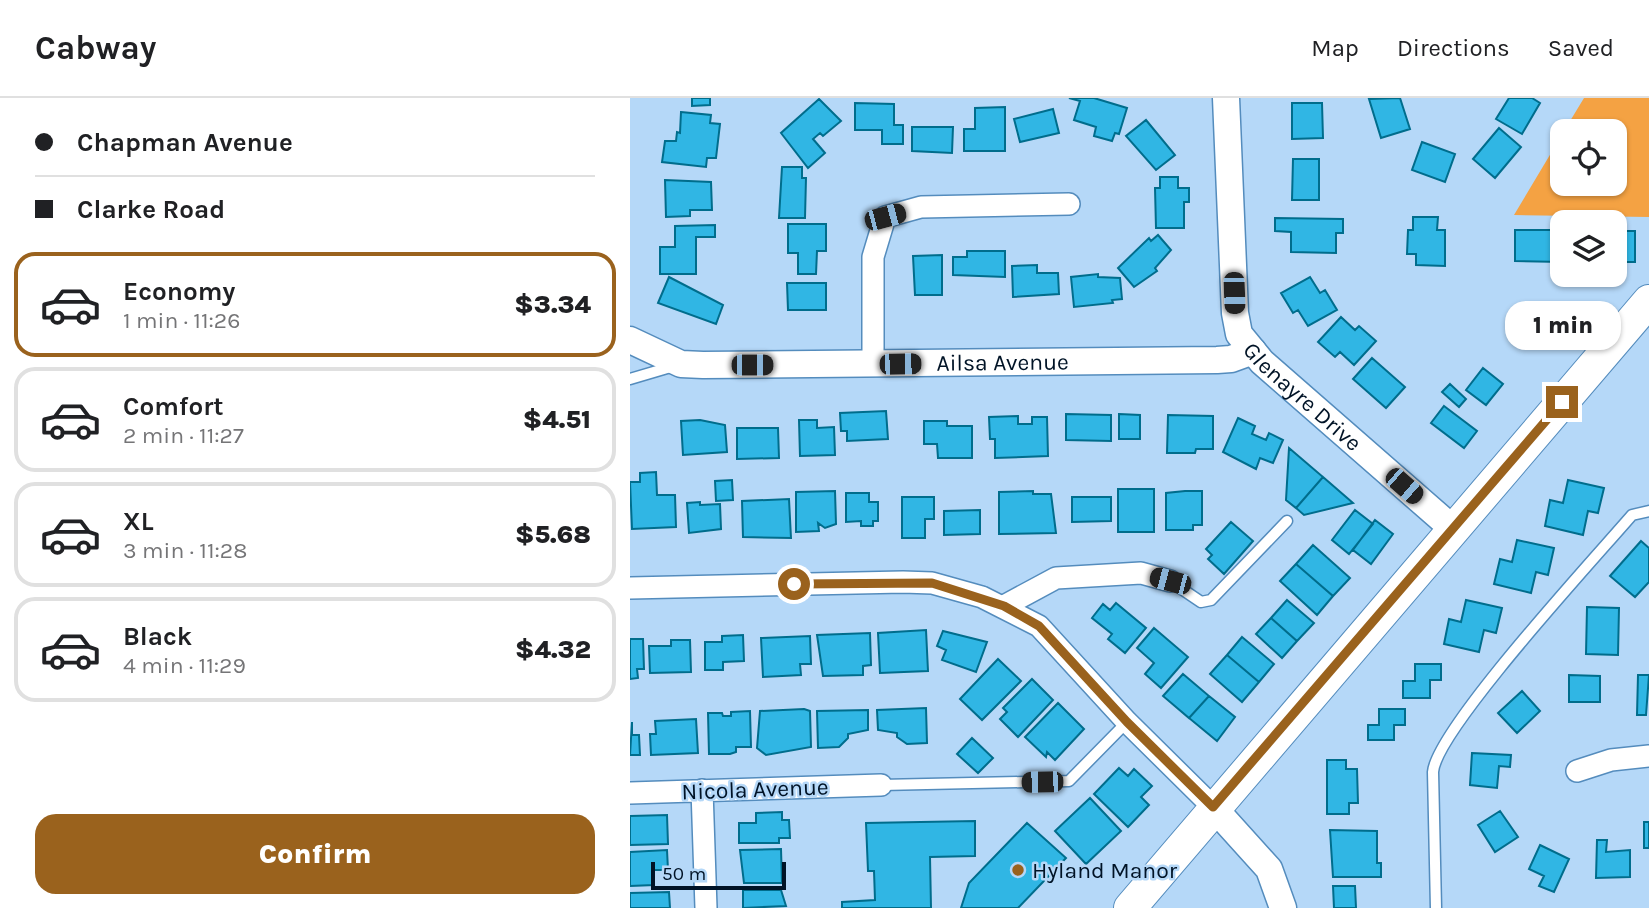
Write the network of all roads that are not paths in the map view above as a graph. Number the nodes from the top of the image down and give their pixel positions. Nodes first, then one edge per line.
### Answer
1 (1226, 98) edge
2 (1069, 204) dead end
3 (1649, 301) edge
4 (630, 340) edge
5 (1253, 351) junction
6 (681, 364) junction
7 (873, 364) junction
8 (630, 379) edge
9 (1649, 511) edge
10 (1287, 520) dead end
11 (1452, 528) junction
12 (1170, 581) joint
13 (630, 588) edge
14 (1004, 606) junction
15 (1127, 722) junction
16 (1649, 756) edge
17 (1577, 771) dead end
18 (881, 785) joint
19 (702, 790) junction
20 (630, 793) edge
21 (1213, 807) junction
22 (706, 908) edge
23 (1130, 908) edge
24 (1283, 908) edge
25 (1436, 908) edge

1 - 5 street, Glenayre Drive
2 - 7 street
3 - 11 main road
4 - 6 street, Ailsa Avenue
5 - 7 street, Ailsa Avenue
5 - 11 street, Glenayre Drive
6 - 7 street, Ailsa Avenue
6 - 8 lane
9 - 25 lane
10 - 12 lane
11 - 21 main road
12 - 14 street
13 - 14 street
14 - 15 street
15 - 18 lane
15 - 21 street
16 - 17 street
18 - 19 street, Nicola Avenue
19 - 20 street, Nicola Avenue
19 - 22 street
21 - 23 main road
21 - 24 street

